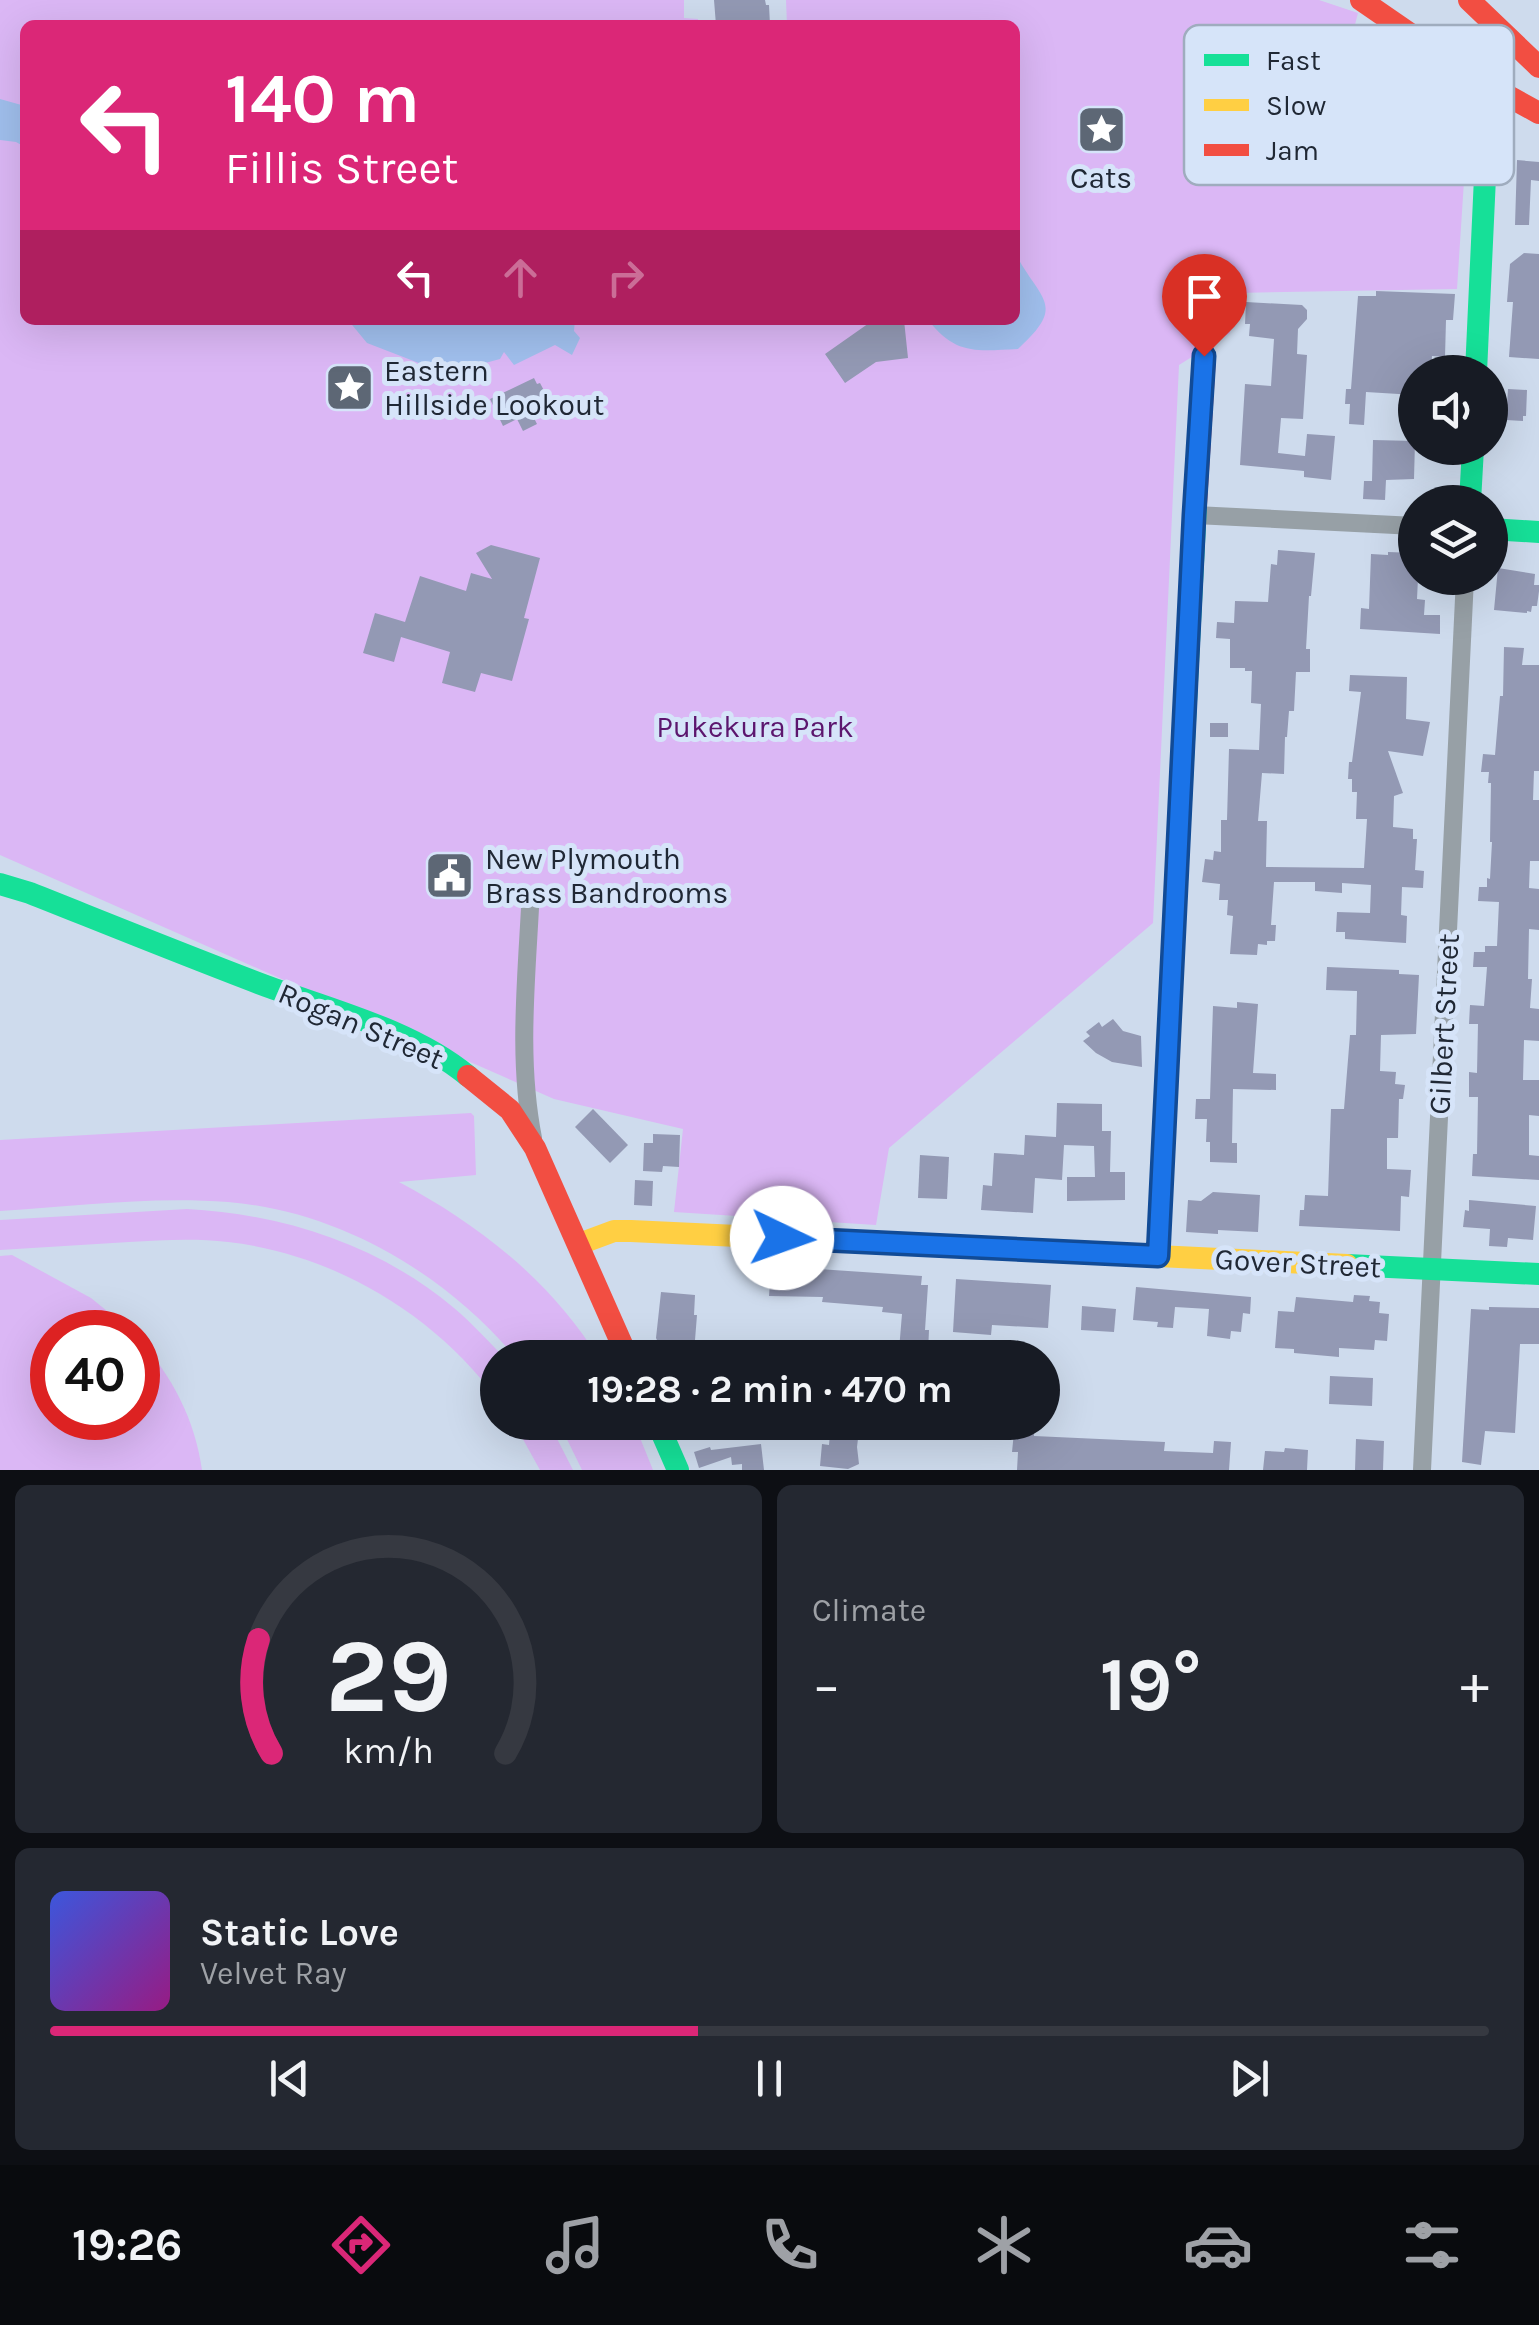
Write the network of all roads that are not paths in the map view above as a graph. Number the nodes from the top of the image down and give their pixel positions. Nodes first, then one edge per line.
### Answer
1 (1361, 0) edge
2 (1469, 0) edge
3 (1395, 25) edge
4 (1494, 25) edge
5 (1514, 45) edge
6 (1539, 66) edge
7 (1514, 100) edge
8 (1539, 113) edge
9 (1485, 185) edge
10 (1477, 355) edge
11 (1204, 356) dead end
12 (1194, 515) junction
13 (1398, 525) edge
14 (1508, 531) edge
15 (1539, 532) edge
16 (1464, 595) edge
17 (0, 884) edge
18 (530, 908) dead end
19 (535, 1148) junction
20 (579, 1244) junction
21 (1158, 1256) junction
22 (1432, 1269) junction
23 (1539, 1274) edge
24 (620, 1340) edge
25 (665, 1440) edge
26 (678, 1470) edge
27 (1422, 1470) edge

1 - 3 street
2 - 4 street
5 - 6 street
7 - 8 street
9 - 10 street
11 - 12 street
12 - 13 street
12 - 21 street
14 - 15 street
16 - 22 street, Gilbert Street
17 - 19 street, Rogan Street
18 - 19 street
19 - 20 street, Rogan Street
20 - 21 street, Gover Street
20 - 24 street, Rogan Street
21 - 22 street, Gover Street
22 - 23 street, Gover Street
22 - 27 street, Gilbert Street
25 - 26 street

